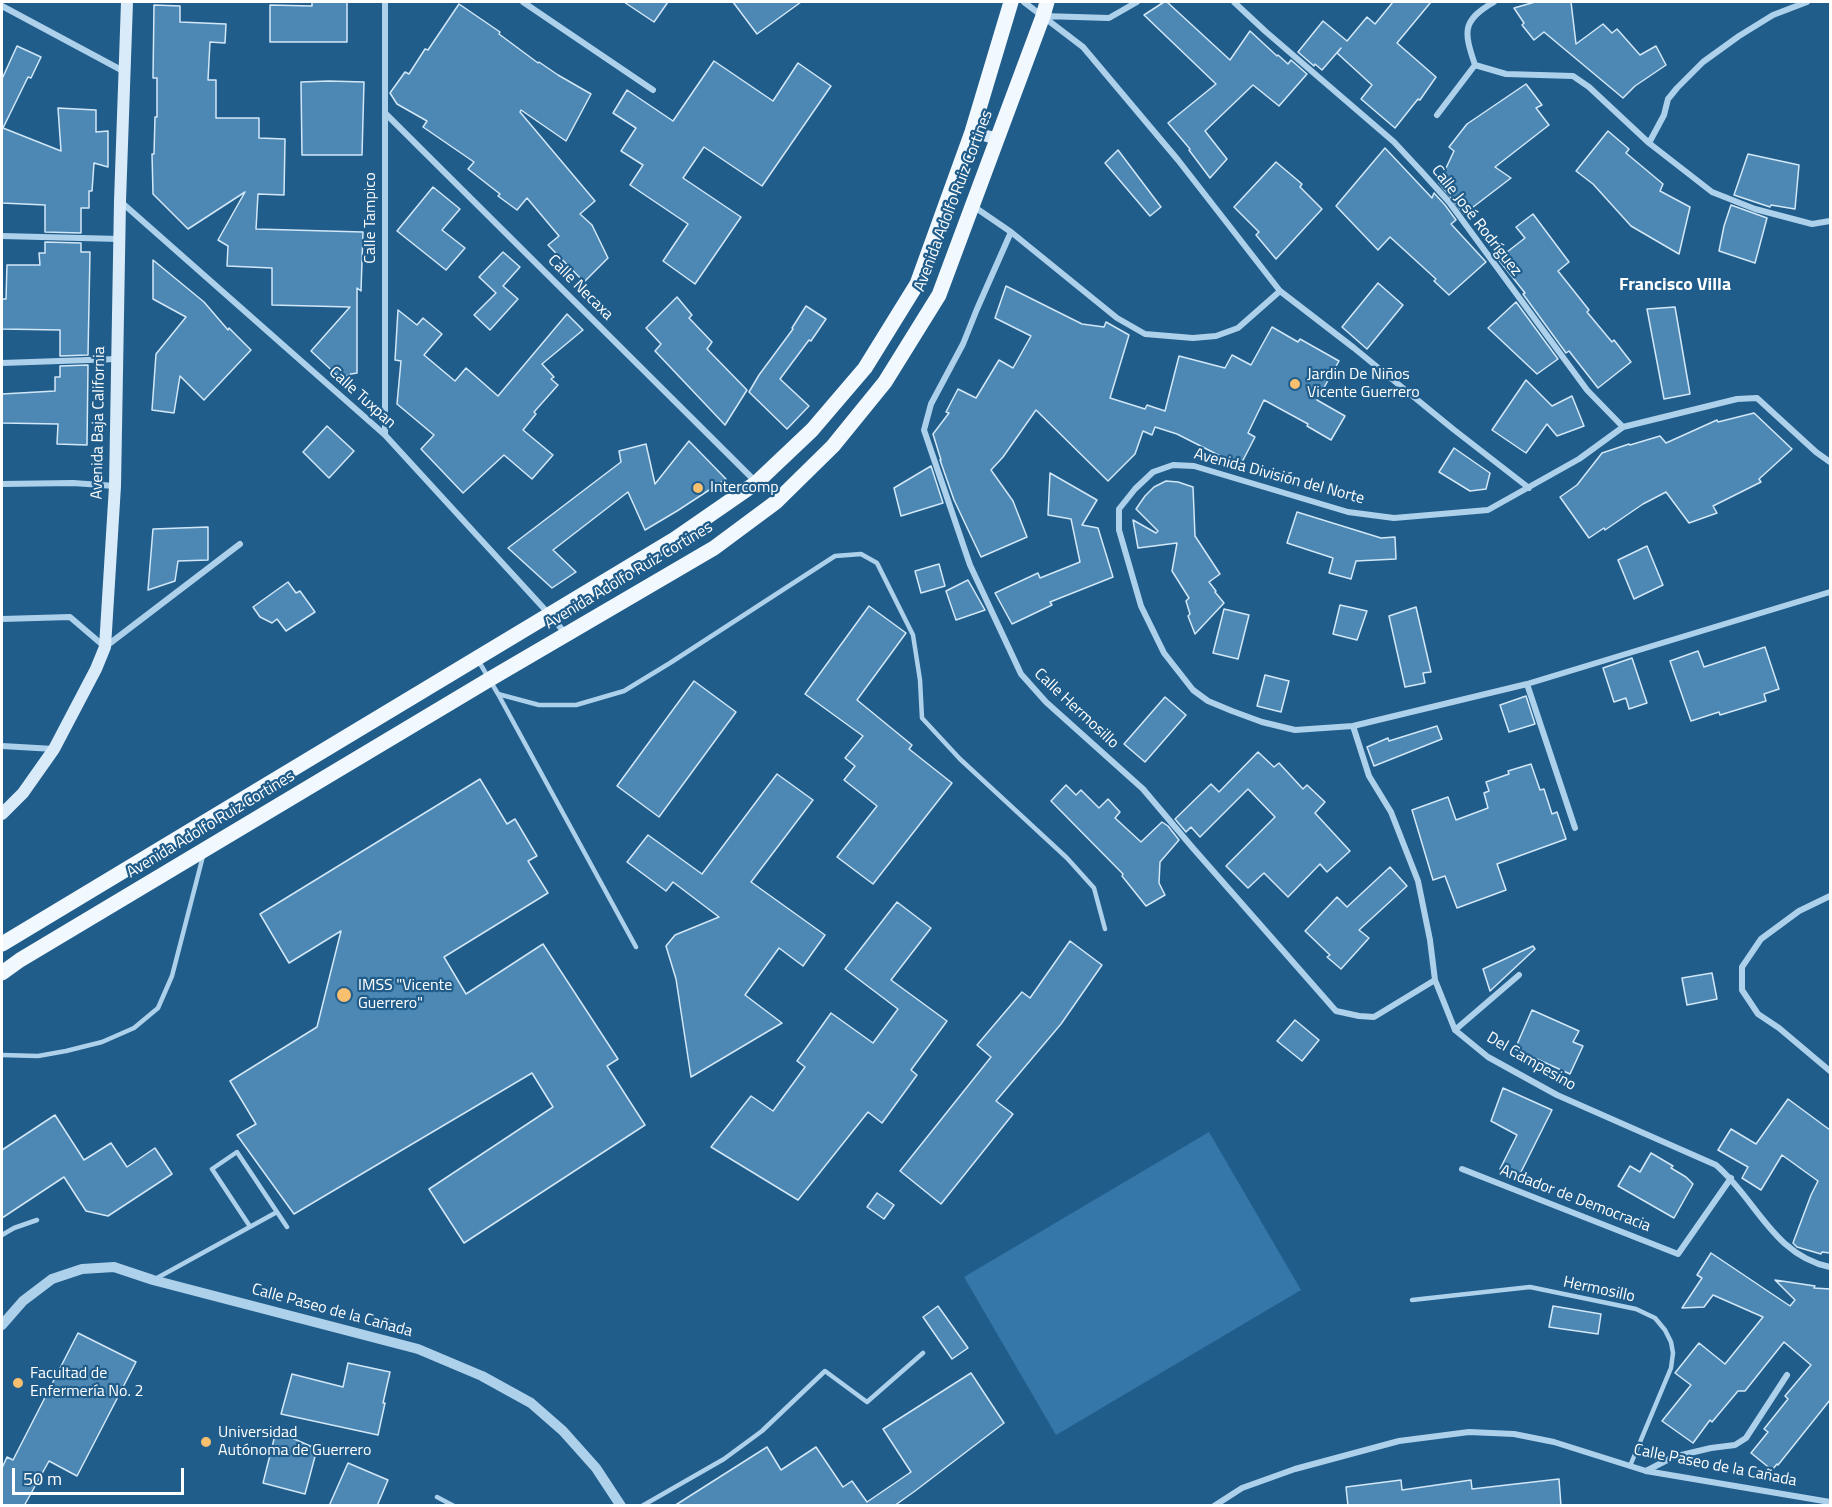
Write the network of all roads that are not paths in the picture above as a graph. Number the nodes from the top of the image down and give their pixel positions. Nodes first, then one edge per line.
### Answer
1 (127, 2) edge
2 (385, 2) edge
3 (523, 2) edge
4 (1011, 2) edge
5 (1024, 2) edge
6 (1137, 2) edge
7 (1234, 2) edge
8 (1494, 2) edge
9 (1807, 2) edge
10 (2, 6) edge
11 (1045, 9) edge
12 (1475, 65) junction
13 (126, 72) junction
14 (653, 90) dead end
15 (385, 113) junction
16 (1437, 115) dead end
17 (972, 132) junction
18 (998, 139) junction
19 (1649, 143) junction
20 (120, 201) junction
21 (973, 206) junction
22 (1830, 221) edge
23 (1011, 232) junction
24 (2, 236) edge
25 (120, 239) junction
26 (1280, 291) junction
27 (117, 359) junction
28 (2, 363) edge
29 (1623, 427) junction
30 (384, 435) junction
31 (1830, 462) edge
32 (756, 483) junction
33 (2, 484) edge
34 (115, 486) junction
35 (1529, 488) junction
36 (240, 544) dead end
37 (1830, 592) edge
38 (549, 614) junction
39 (2, 619) edge
40 (566, 635) junction
41 (105, 647) junction
42 (477, 657) junction
43 (490, 679) junction
44 (1527, 684) junction
45 (498, 694) junction
46 (1353, 726) junction
47 (2, 746) edge
48 (54, 749) junction
49 (2, 814) edge
50 (1575, 828) dead end
51 (205, 851) junction
52 (1830, 896) edge
53 (1105, 929) dead end
54 (2, 944) edge
55 (636, 947) dead end
56 (2, 973) edge
57 (1519, 975) dead end
58 (1435, 980) junction
59 (1455, 1030) junction
60 (2, 1055) edge
61 (1830, 1071) edge
62 (1462, 1169) dead end
63 (1731, 1178) junction
64 (277, 1212) junction
65 (37, 1220) dead end
66 (249, 1226) junction
67 (287, 1227) dead end
68 (2, 1235) edge
69 (1830, 1267) edge
70 (153, 1280) junction
71 (1412, 1300) dead end
72 (2, 1325) edge
73 (923, 1353) dead end
74 (1787, 1375) dead end
75 (1630, 1466) junction
76 (1646, 1471) junction
77 (437, 1497) dead end
78 (1830, 1502) edge
79 (454, 1506) edge
80 (621, 1506) edge
81 (642, 1506) edge
82 (1214, 1506) edge

1 - 13 main road, Avenida Baja California
2 - 15 street, Calle Tampico
3 - 14 street
4 - 17 main road, Avenida Adolfo Ruiz Cortines
5 - 11 street
6 - 11 street
7 - 29 street, Calle José Rodríguez
8 - 12 street
9 - 19 street
10 - 13 street
11 - 18 main road, Avenida Adolfo Ruiz Cortines
11 - 26 street
12 - 16 street
12 - 19 street
13 - 20 main road, Avenida Baja California
15 - 30 street, Calle Tampico
15 - 32 street, Calle Necaxa
17 - 18 main road
17 - 32 main road, Avenida Adolfo Ruiz Cortines
18 - 21 main road, Avenida Adolfo Ruiz Cortines
19 - 22 street
20 - 25 main road, Avenida Baja California
20 - 30 street, Calle Tuxpan
21 - 23 street
21 - 40 main road, Avenida Adolfo Ruiz Cortines
23 - 26 street
23 - 58 street, Calle Hermosillo
24 - 25 street
25 - 27 main road, Avenida Baja California
26 - 35 street
27 - 28 street
27 - 34 main road, Avenida Baja California
29 - 31 street
29 - 35 street, Avenida División del Norte
30 - 38 street, Calle Tuxpan
32 - 38 main road, Avenida Adolfo Ruiz Cortines
33 - 34 street
34 - 41 main road, Avenida Baja California
35 - 46 street, Avenida División del Norte
36 - 41 street
37 - 44 street, Avenida División del Norte
38 - 40 street, Calle Tuxpan
38 - 42 main road, Avenida Adolfo Ruiz Cortines
39 - 41 street
40 - 43 main road, Avenida Adolfo Ruiz Cortines
41 - 48 main road, Avenida Baja California
42 - 43 lane
42 - 54 main road, Avenida Adolfo Ruiz Cortines
43 - 45 lane
43 - 51 main road, Avenida Adolfo Ruiz Cortines
44 - 46 street, Avenida División del Norte
44 - 50 street
45 - 53 lane
45 - 55 lane
46 - 58 street, Del Campesino
47 - 48 street
48 - 49 main road, Avenida Baja California
51 - 56 main road, Avenida Adolfo Ruiz Cortines
51 - 60 lane
52 - 61 street
57 - 59 street
58 - 59 street, Del Campesino
59 - 63 street, Del Campesino
62 - 63 street, Andador de Democracia
63 - 69 street, Del Campesino
64 - 66 lane
64 - 66 lane
64 - 67 lane
65 - 68 lane
66 - 70 lane
70 - 72 street, Calle Paseo de la Cañada
70 - 80 street, Calle Paseo de la Cañada
71 - 75 lane, Hermosillo
73 - 81 lane
74 - 76 street
75 - 76 street, Calle Paseo de la Cañada
75 - 82 street, Calle Paseo de la Cañada
76 - 78 street, Calle Paseo de la Cañada
77 - 79 lane

